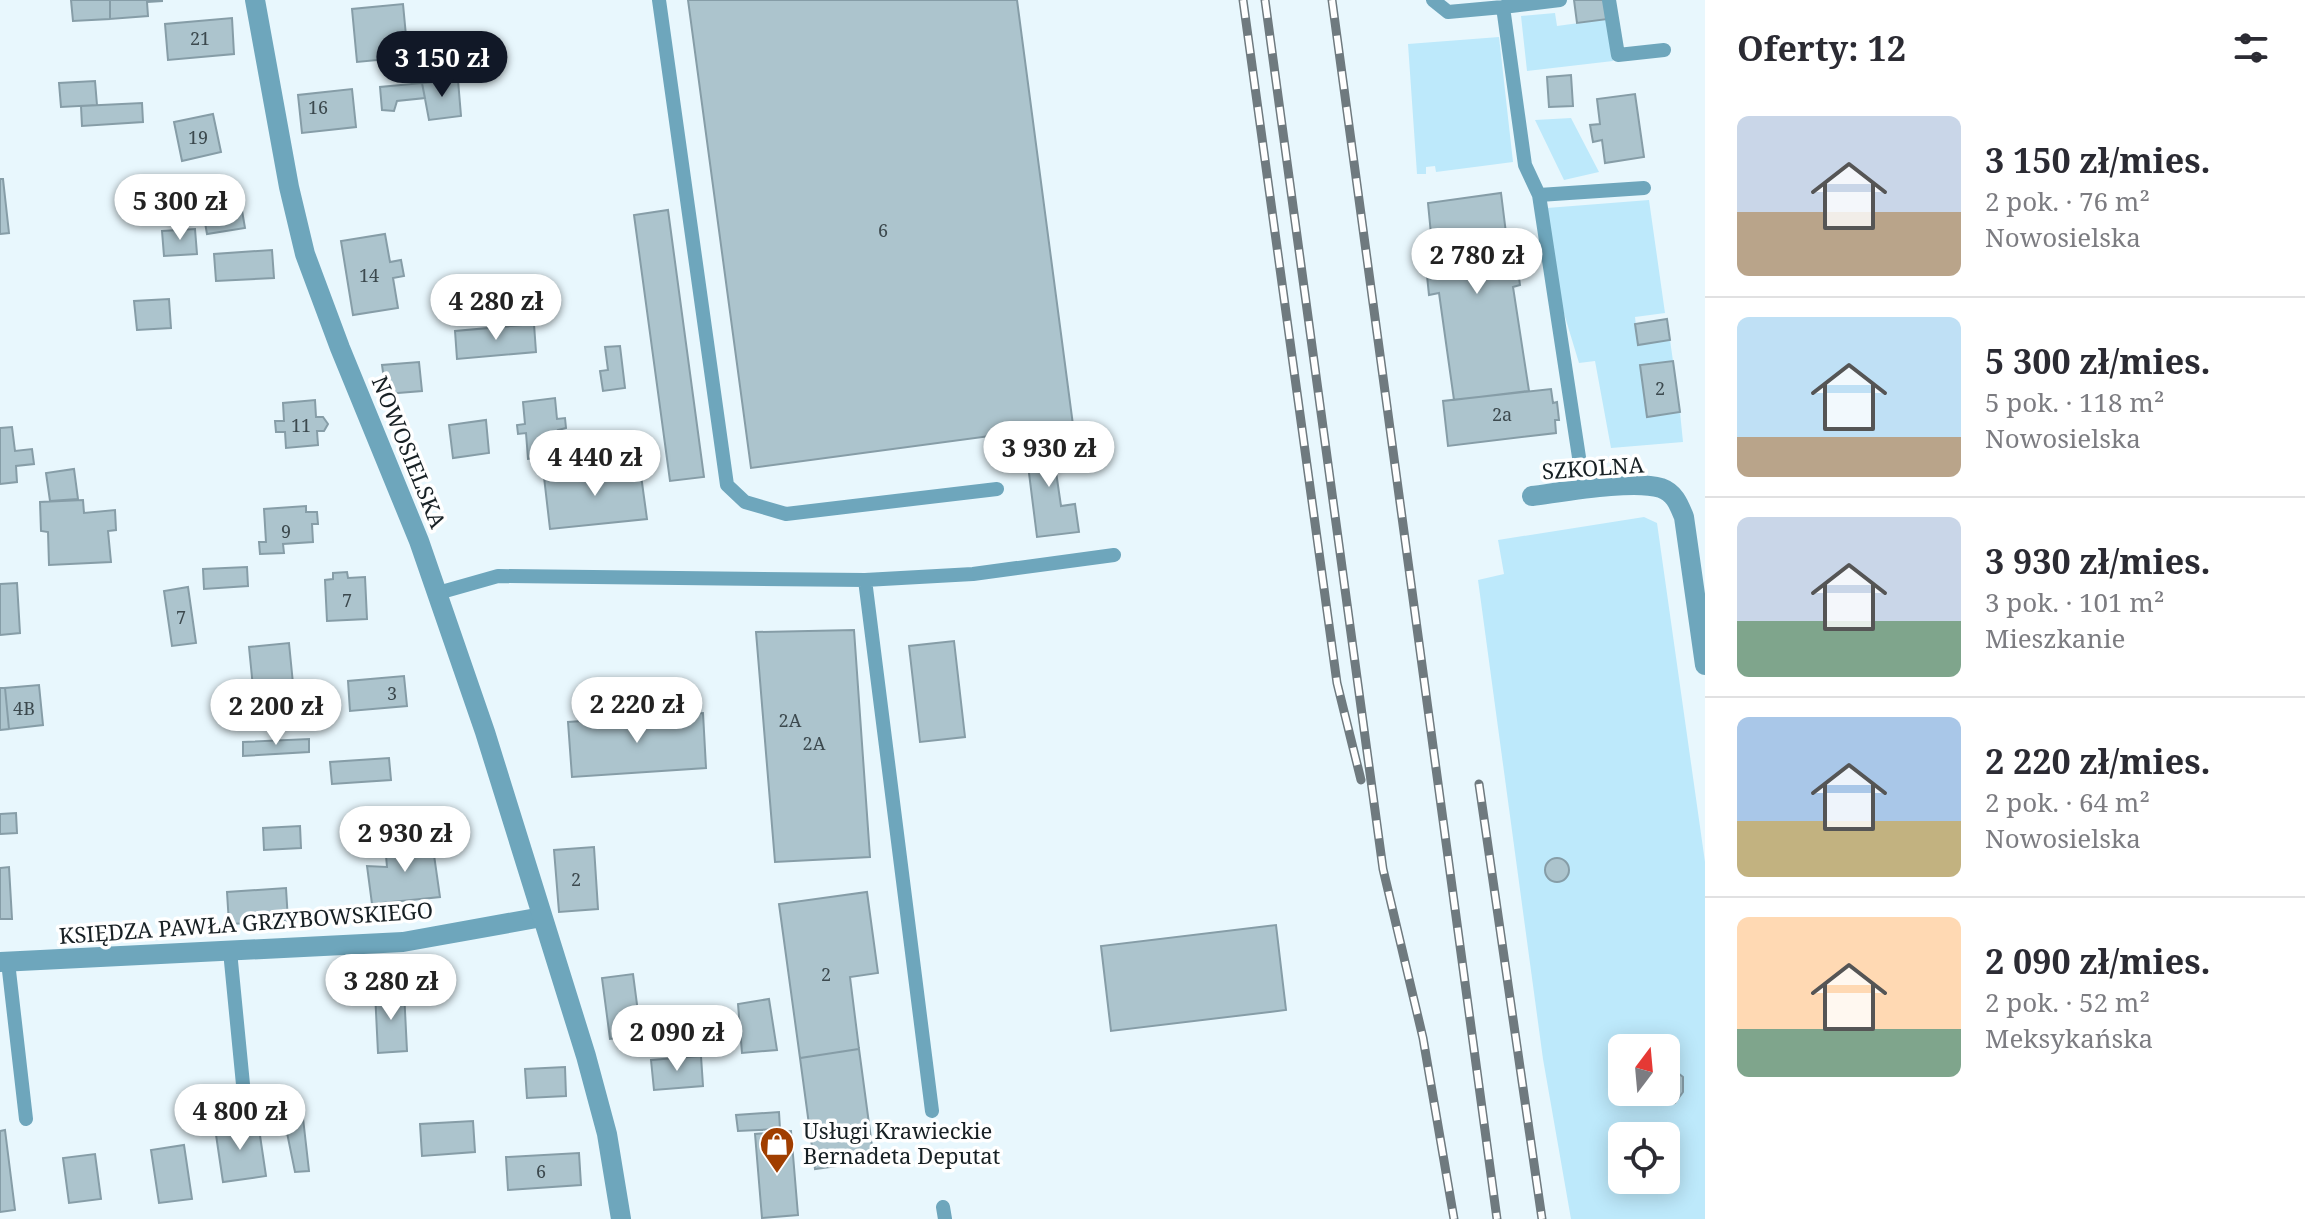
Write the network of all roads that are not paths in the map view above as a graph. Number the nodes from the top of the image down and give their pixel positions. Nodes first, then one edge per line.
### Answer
1 (255, 0) edge
2 (659, 0) edge
3 (1433, 0) edge
4 (1560, 0) edge
5 (1609, 0) edge
6 (1503, 7) junction
7 (1664, 50) dead end
8 (1644, 188) dead end
9 (1539, 195) junction
10 (997, 489) dead end
11 (1584, 490) junction
12 (1532, 496) dead end
13 (1114, 555) dead end
14 (865, 580) junction
15 (438, 593) junction
16 (1705, 665) edge
17 (542, 917) junction
18 (230, 951) junction
19 (4, 962) edge
20 (245, 1105) dead end
21 (932, 1111) dead end
22 (26, 1119) dead end
23 (621, 1219) edge

1 - 15 street, NOWOSIELSKA
2 - 10 lane
3 - 6 lane
4 - 6 lane
5 - 7 lane
6 - 9 lane
8 - 9 lane
9 - 11 lane
11 - 12 street, SZKOLNA
11 - 16 street, SZKOLNA
13 - 14 lane
14 - 15 lane
14 - 21 lane
15 - 17 street, NOWOSIELSKA
17 - 18 street, KSIĘDZA PAWŁA GRZYBOWSKIEGO
17 - 23 street, NOWOSIELSKA
18 - 19 street, KSIĘDZA PAWŁA GRZYBOWSKIEGO
18 - 20 lane
19 - 22 lane

